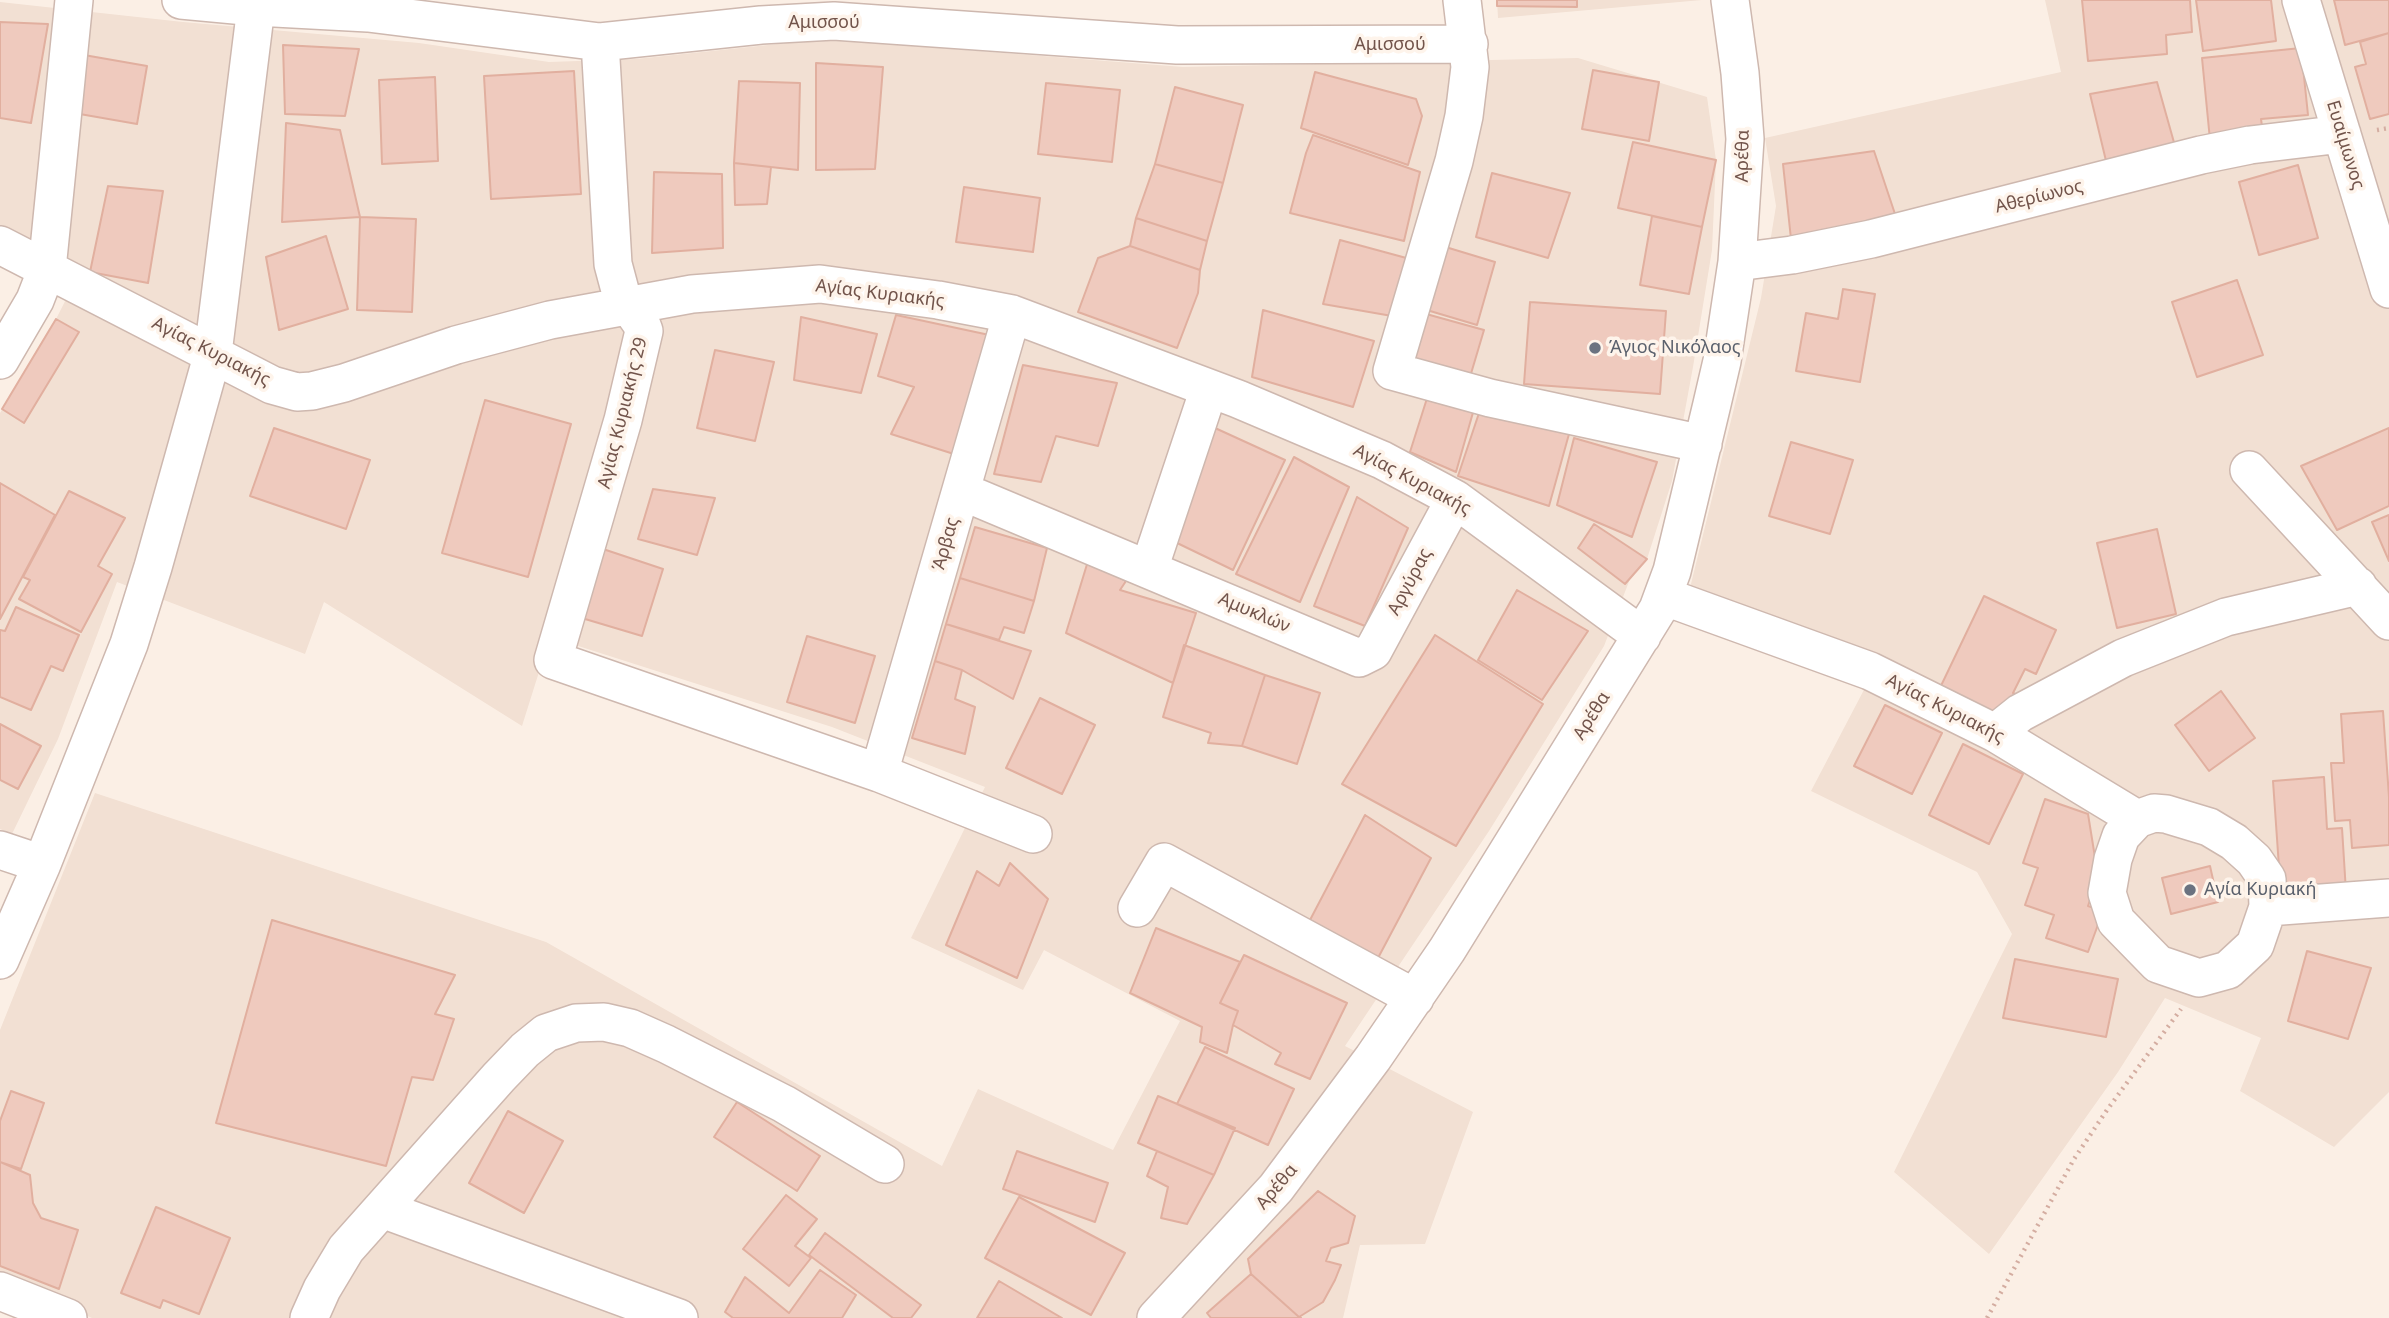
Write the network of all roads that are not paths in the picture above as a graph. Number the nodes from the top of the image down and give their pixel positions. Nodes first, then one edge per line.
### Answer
1 (74, 0) edge
2 (181, 0) edge
3 (1462, 0) edge
4 (1730, 0) edge
5 (2301, 0) edge
6 (256, 7) junction
7 (600, 42) junction
8 (1469, 44) junction
9 (2342, 134) junction
10 (0, 245) edge
11 (1737, 262) junction
12 (47, 269) junction
13 (2389, 289) edge
14 (628, 305) junction
15 (1012, 314) junction
16 (213, 353) junction
17 (0, 360) edge
18 (1209, 389) junction
19 (1703, 444) junction
20 (2249, 470) dead end
21 (961, 491) junction
22 (1455, 499) junction
23 (1149, 569) junction
24 (2358, 586) junction
25 (1663, 596) junction
26 (2389, 621) edge
27 (1642, 636) junction
28 (1359, 658) joint
29 (1995, 733) junction
30 (878, 773) junction
31 (2137, 819) junction
32 (1033, 834) dead end
33 (0, 850) edge
34 (42, 864) junction
35 (2389, 898) edge
36 (2268, 907) junction
37 (1137, 908) dead end
38 (0, 960) edge
39 (1415, 998) junction
40 (885, 1164) dead end
41 (382, 1209) junction
42 (0, 1292) edge
43 (68, 1318) edge
44 (309, 1318) edge
45 (679, 1318) edge
46 (1156, 1318) edge

1 - 12 street
2 - 6 street, Αμισσού
3 - 8 street
4 - 11 street, Αρέθα
5 - 9 street, Ευαίμωνος
6 - 7 street, Αμισσού
6 - 16 street
7 - 8 street, Αμισσού
7 - 14 street, Αγίας Κυριακής 29
8 - 19 street
9 - 11 street, Αθερίωνος
9 - 13 street, Ευαίμωνος
10 - 12 street, Αγίας Κυριακής
11 - 19 street, Αρέθα
12 - 16 street, Αγίας Κυριακής
12 - 17 street
14 - 15 street, Αγίας Κυριακής
14 - 16 street, Αγίας Κυριακής
14 - 30 street, Αγίας Κυριακής 29
15 - 18 street, Αγίας Κυριακής
15 - 21 street, Άρβας
16 - 34 street
18 - 22 street, Αγίας Κυριακής
18 - 23 street
19 - 25 street, Αρέθα
20 - 24 street
21 - 23 street, Αμυκλών
21 - 30 street, Άρβας
22 - 27 street, Αγίας Κυριακής
22 - 28 street, Αργύρας
23 - 28 street, Αμυκλών
24 - 26 street
24 - 29 street
25 - 27 street, Αρέθα
25 - 29 street, Αγίας Κυριακής
27 - 39 street, Αρέθα
29 - 31 street, Αγίας Κυριακής
30 - 32 street
31 - 36 street
31 - 36 street
33 - 34 street
34 - 38 street
35 - 36 street
37 - 39 street
39 - 46 street, Αρέθα
40 - 41 street
41 - 44 street
41 - 45 street
42 - 43 street

